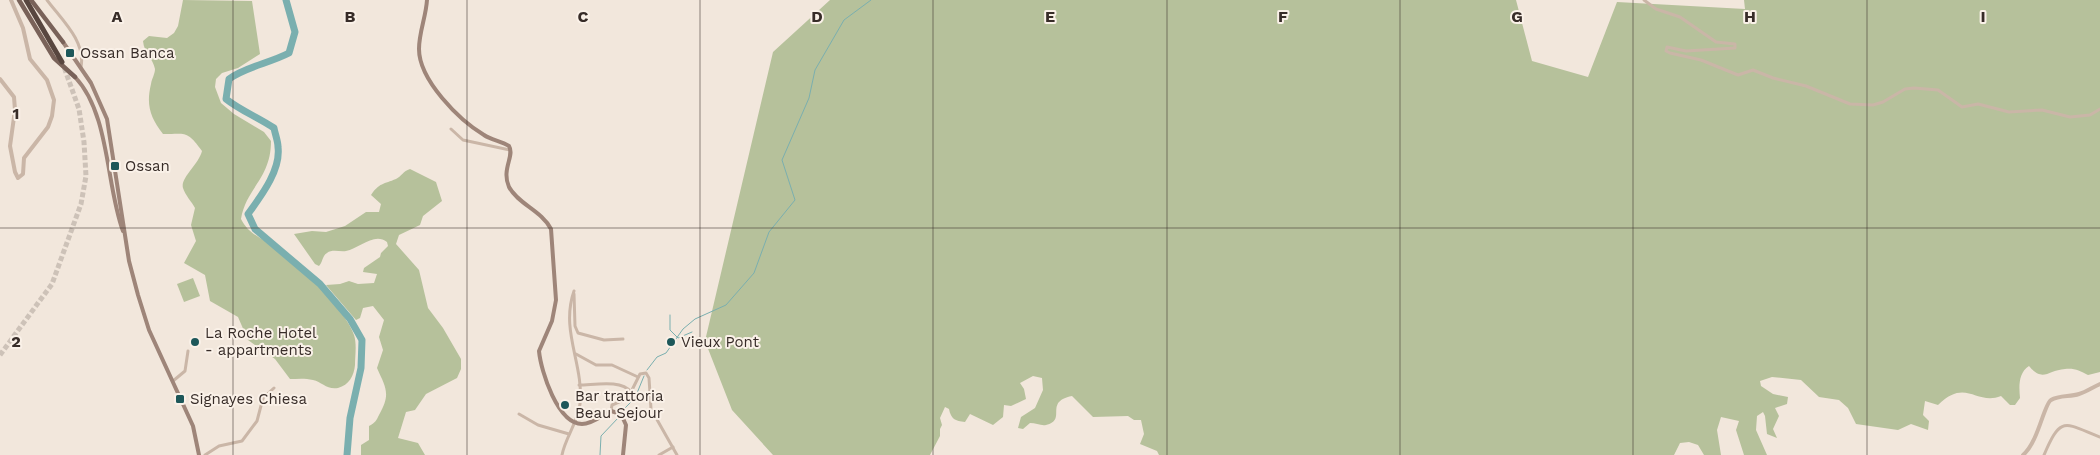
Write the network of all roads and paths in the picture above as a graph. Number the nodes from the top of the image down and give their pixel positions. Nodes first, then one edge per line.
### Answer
1 (11, 0) edge
2 (19, 0) edge
3 (26, 0) edge
4 (31, 0) edge
5 (47, 0) edge
6 (427, 0) edge
7 (1644, 0) edge
8 (63, 42) joint
9 (62, 62) tunnel mouth
10 (81, 67) junction
11 (75, 77) joint
12 (0, 79) edge
13 (2100, 109) edge
14 (451, 129) dead end
15 (511, 150) junction
16 (126, 240) junction
17 (623, 339) dead end
18 (188, 351) dead end
19 (576, 354) junction
20 (638, 377) junction
21 (172, 382) junction
22 (2100, 384) edge
23 (579, 385) junction
24 (274, 388) dead end
25 (630, 392) junction
26 (611, 411) junction
27 (519, 414) dead end
28 (573, 422) junction
29 (569, 434) junction
30 (2100, 437) edge
31 (673, 447) junction
32 (199, 455) edge
33 (205, 455) edge
34 (562, 455) edge
35 (623, 455) edge
36 (658, 455) edge
37 (677, 455) edge
38 (2023, 455) edge
39 (2044, 455) edge

1 - 12 street
2 - 11 main road
3 - 9 highway
4 - 8 main road
5 - 10 street
6 - 15 main road
7 - 13 street
8 - 10 main road
10 - 16 main road
11 - 16 main road
14 - 15 street
15 - 28 main road
16 - 21 main road
17 - 19 street
18 - 21 street
19 - 20 street
19 - 23 street
20 - 25 street
20 - 31 street
21 - 32 main road
22 - 38 street
23 - 25 street
23 - 28 street
24 - 33 street
25 - 26 street
26 - 28 main road
26 - 35 main road
27 - 29 street
28 - 29 street
29 - 34 street
30 - 39 street
31 - 36 street
31 - 37 street

